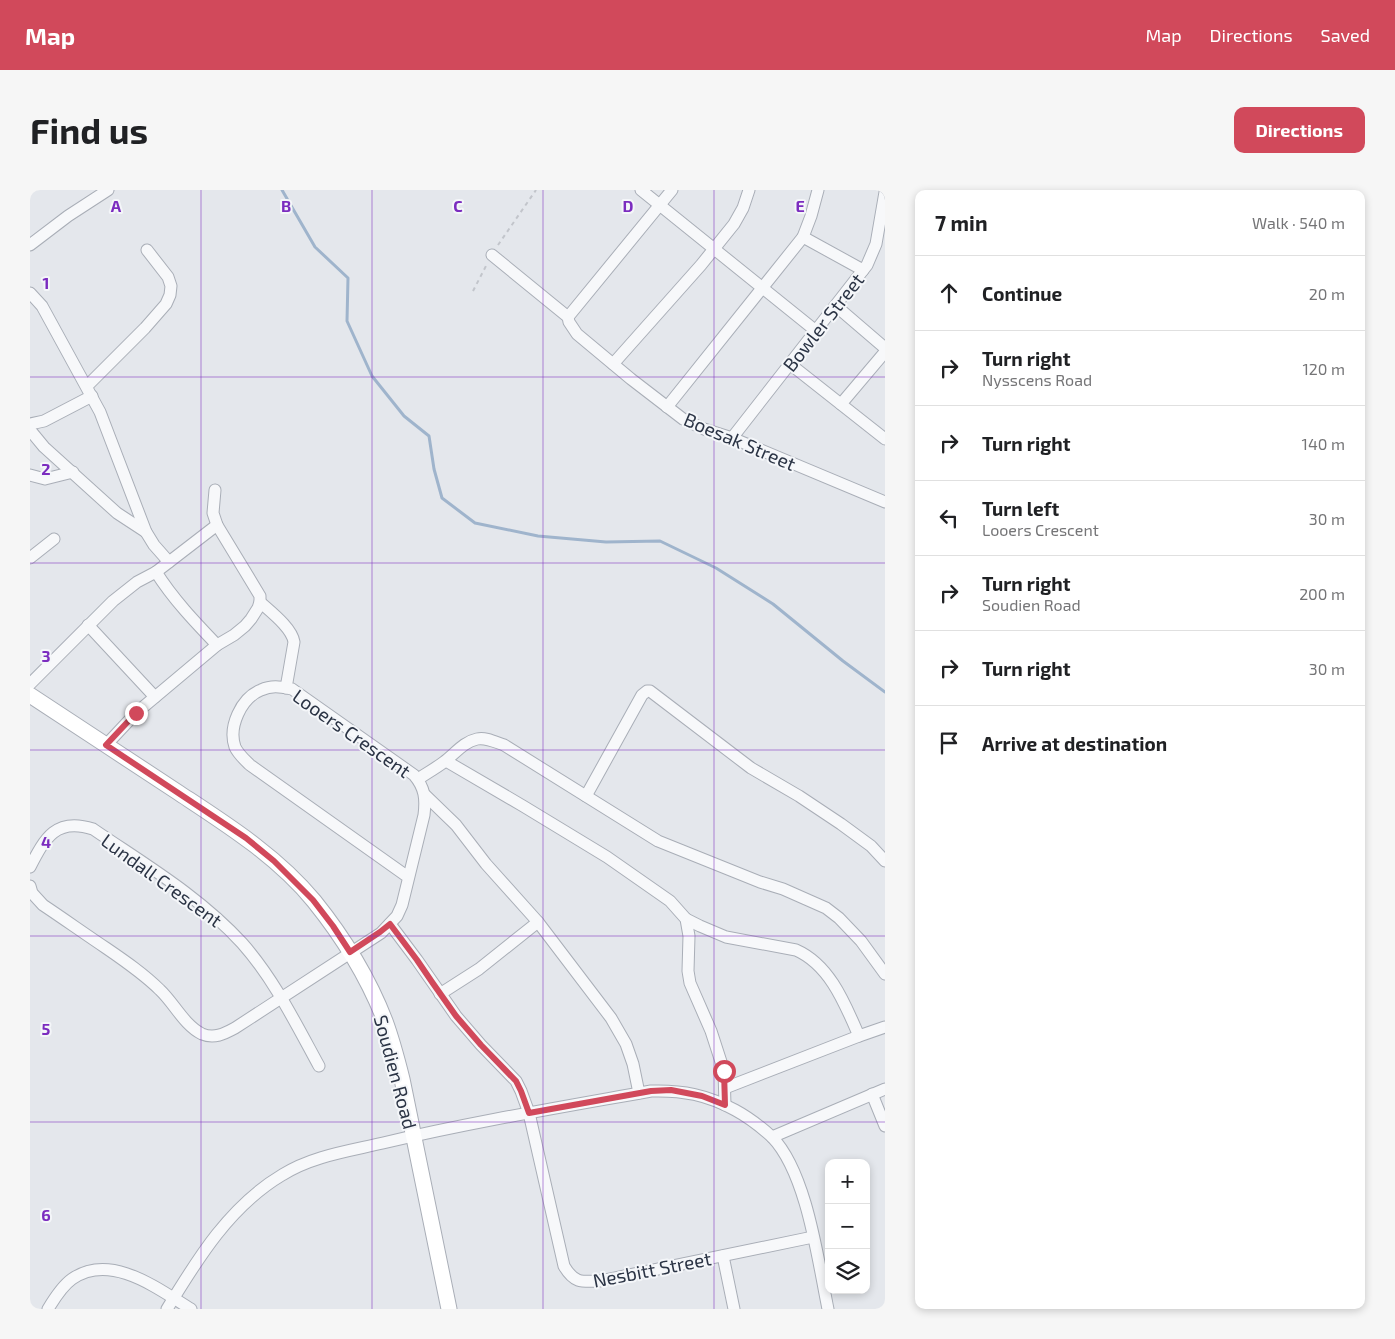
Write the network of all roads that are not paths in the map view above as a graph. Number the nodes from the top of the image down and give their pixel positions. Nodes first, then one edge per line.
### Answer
1 (108, 190) edge
2 (641, 190) edge
3 (672, 190) edge
4 (749, 190) edge
5 (818, 190) edge
6 (885, 192) edge
7 (660, 205) junction
8 (803, 237) junction
9 (876, 244) junction
10 (30, 245) edge
11 (714, 248) junction
12 (147, 250) dead end
13 (885, 251) edge
14 (492, 255) road end
15 (863, 270) junction
16 (763, 289) junction
17 (30, 293) edge
18 (836, 306) junction
19 (568, 317) junction
20 (816, 331) junction
21 (885, 348) edge
22 (885, 352) edge
23 (614, 364) junction
24 (790, 364) junction
25 (89, 391) junction
26 (841, 404) junction
27 (667, 407) junction
28 (30, 424) edge
29 (30, 430) edge
30 (732, 438) junction
31 (885, 439) edge
32 (72, 472) junction
33 (30, 475) edge
34 (215, 490) dead end
35 (885, 502) edge
36 (217, 525) junction
37 (146, 532) junction
38 (54, 539) dead end
39 (30, 558) edge
40 (169, 562) junction
41 (156, 572) junction
42 (260, 602) junction
43 (88, 625) junction
44 (217, 645) junction
45 (30, 684) edge
46 (286, 688) junction
47 (30, 695) edge
48 (155, 697) junction
49 (106, 745) junction
50 (446, 761) junction
51 (418, 779) junction
52 (425, 795) junction
53 (586, 796) junction
54 (885, 861) edge
55 (30, 867) edge
56 (408, 877) junction
57 (30, 886) edge
58 (686, 919) junction
59 (538, 922) junction
60 (390, 924) junction
61 (350, 952) junction
62 (885, 974) edge
63 (440, 994) junction
64 (281, 998) junction
65 (885, 1027) edge
66 (859, 1036) junction
67 (318, 1066) dead end
68 (725, 1088) junction
69 (885, 1089) edge
70 (639, 1093) junction
71 (872, 1094) junction
72 (725, 1105) junction
73 (529, 1113) junction
74 (885, 1126) edge
75 (413, 1136) junction
76 (772, 1137) junction
77 (813, 1237) junction
78 (723, 1256) junction
79 (174, 1299) junction
80 (48, 1309) edge
81 (167, 1309) edge
82 (191, 1309) edge
83 (449, 1309) edge
84 (734, 1309) edge
85 (828, 1309) edge

1 - 10 street
2 - 7 street
3 - 7 street
4 - 11 street
5 - 8 street
6 - 9 street, Bowler Street
7 - 11 street
7 - 19 street
8 - 15 street
8 - 16 street
9 - 13 street
9 - 15 street, Bowler Street
11 - 16 street
11 - 23 street
12 - 25 street
14 - 19 street, Boesak Street
15 - 18 street, Bowler Street
16 - 20 street
16 - 27 street
17 - 25 street
18 - 20 street, Bowler Street
18 - 21 street
19 - 23 street, Boesak Street
20 - 24 street, Bowler Street
22 - 26 street
23 - 27 street, Boesak Street
24 - 26 street
24 - 30 street, Bowler Street
25 - 28 street
25 - 37 street
26 - 31 street
27 - 30 street, Boesak Street
29 - 32 street
30 - 35 street, Boesak Street
32 - 33 street
32 - 37 street
34 - 36 street
36 - 40 street
36 - 42 street
37 - 40 street
38 - 39 street
40 - 41 street
41 - 43 street
41 - 44 street
42 - 44 street
42 - 46 street
43 - 45 street
43 - 48 street
44 - 48 street
46 - 51 street, Looers Crescent
46 - 56 street, Looers Crescent
47 - 49 street, Soudien Road
48 - 49 street
49 - 61 street, Soudien Road
50 - 51 street
50 - 53 street
50 - 58 street
51 - 52 street, Looers Crescent
52 - 56 street, Looers Crescent
52 - 59 street
53 - 54 street
53 - 62 street
55 - 64 street, Lundall Crescent
56 - 60 street, Looers Crescent
57 - 64 street
58 - 66 street
58 - 68 street
59 - 63 street
59 - 70 street
60 - 61 street, Looers Crescent
60 - 63 street, Nesbitt Street
61 - 64 street
61 - 75 street, Soudien Road
63 - 73 street, Nesbitt Street
64 - 67 street, Lundall Crescent
65 - 66 street
66 - 68 street
68 - 72 street
69 - 71 street
70 - 72 street
70 - 73 street
71 - 74 street
71 - 76 street
72 - 76 street
73 - 75 street
73 - 78 street, Nesbitt Street
75 - 79 street
75 - 83 street, Soudien Road
76 - 77 street
77 - 78 street, Nesbitt Street
77 - 85 street
78 - 84 street
79 - 80 street
79 - 81 street
79 - 82 street

